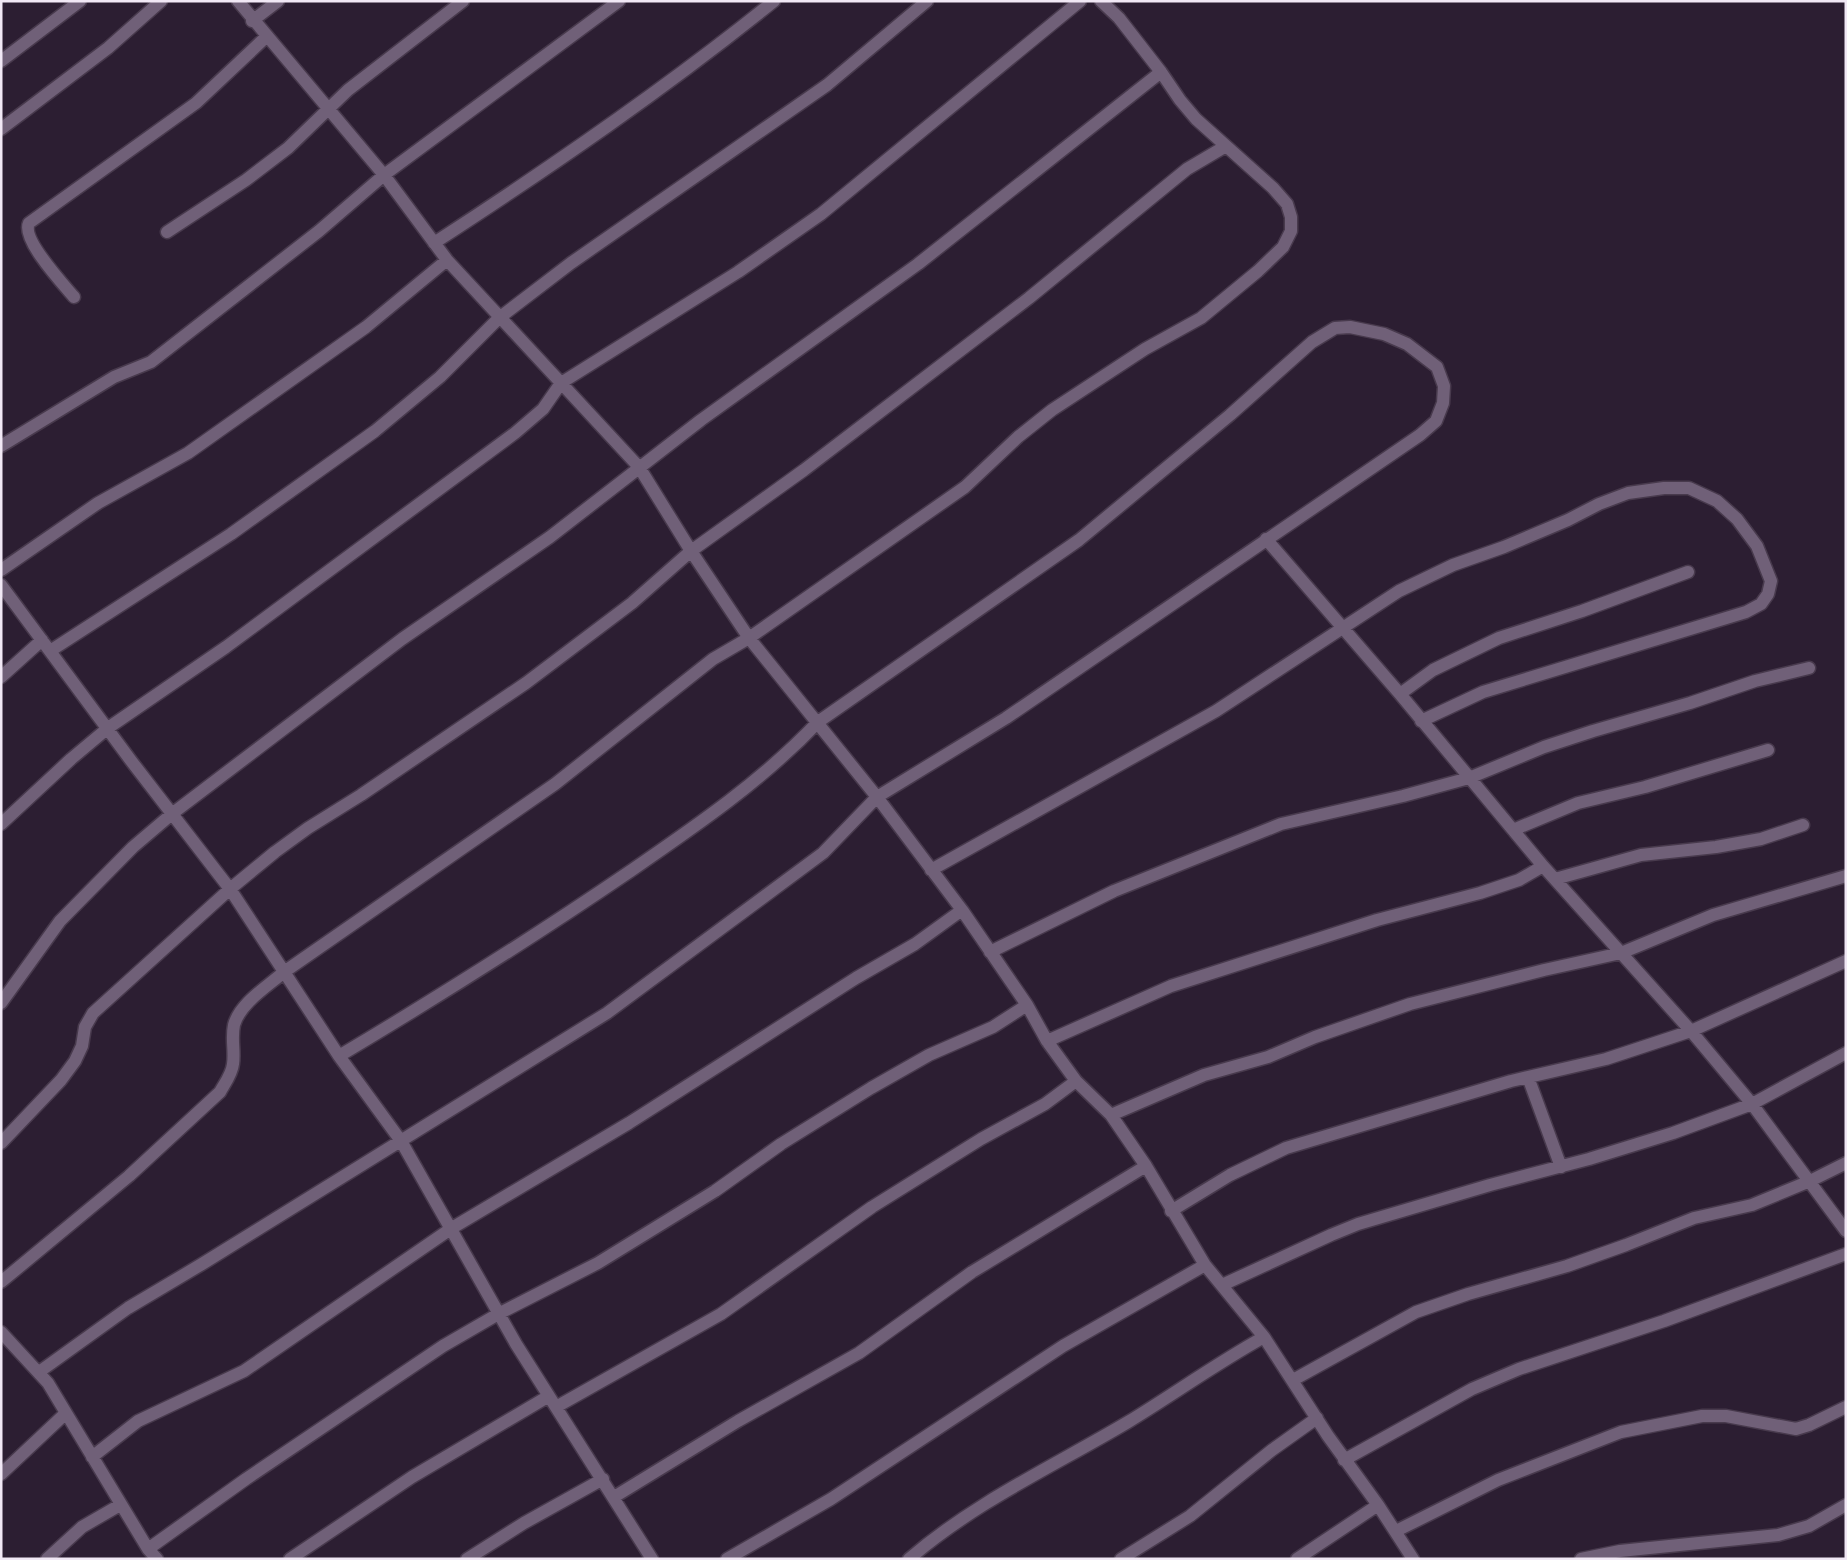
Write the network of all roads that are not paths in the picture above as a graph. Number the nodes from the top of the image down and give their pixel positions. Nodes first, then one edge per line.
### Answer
1 (80, 1) edge
2 (161, 1) edge
3 (238, 1) edge
4 (278, 1) edge
5 (463, 1) edge
6 (619, 1) edge
7 (774, 1) edge
8 (927, 1) edge
9 (1080, 1) edge
10 (1101, 1) edge
11 (252, 21) junction
12 (266, 37) junction
13 (1, 61) edge
14 (1161, 72) junction
15 (329, 108) junction
16 (1, 129) edge
17 (1226, 146) junction
18 (384, 175) junction
19 (167, 232) dead end
20 (434, 243) junction
21 (447, 260) junction
22 (74, 297) dead end
23 (499, 318) junction
24 (561, 383) junction
25 (1, 446) edge
26 (638, 467) junction
27 (1266, 540) junction
28 (690, 551) junction
29 (1, 570) edge
30 (1688, 572) dead end
31 (1, 585) edge
32 (1342, 628) junction
33 (749, 638) junction
34 (42, 640) junction
35 (50, 651) junction
36 (1809, 668) dead end
37 (1, 677) edge
38 (1400, 694) junction
39 (1421, 721) junction
40 (818, 722) junction
41 (108, 728) junction
42 (1768, 750) dead end
43 (1469, 778) junction
44 (877, 797) junction
45 (172, 813) junction
46 (1, 824) edge
47 (1803, 825) dead end
48 (1513, 830) junction
49 (1543, 866) junction
50 (931, 870) junction
51 (1846, 876) edge
52 (1556, 879) junction
53 (230, 889) junction
54 (962, 910) junction
55 (990, 952) junction
56 (1621, 954) junction
57 (1846, 961) edge
58 (284, 972) junction
59 (1, 1003) edge
60 (1027, 1005) junction
61 (1691, 1031) junction
62 (1047, 1041) junction
63 (1846, 1053) edge
64 (340, 1056) junction
65 (1528, 1077) junction
66 (1076, 1080) junction
67 (1752, 1104) junction
68 (1111, 1115) junction
69 (401, 1141) junction
70 (1, 1143) edge
71 (1846, 1163) edge
72 (1146, 1166) junction
73 (1561, 1167) junction
74 (1810, 1181) junction
75 (1172, 1211) junction
76 (452, 1228) junction
77 (1846, 1231) edge
78 (1846, 1254) edge
79 (1205, 1265) junction
80 (1, 1282) edge
81 (1222, 1285) junction
82 (500, 1313) junction
83 (3, 1337) edge
84 (1264, 1337) junction
85 (39, 1372) junction
86 (1293, 1380) junction
87 (548, 1396) junction
88 (556, 1407) junction
89 (1846, 1408) edge
90 (66, 1412) junction
91 (1317, 1418) junction
92 (92, 1456) junction
93 (1344, 1460) junction
94 (1, 1474) edge
95 (603, 1479) junction
96 (614, 1497) junction
97 (120, 1505) junction
98 (1378, 1505) junction
99 (1846, 1505) edge
100 (1396, 1531) junction
101 (152, 1554) edge
102 (47, 1559) edge
103 (290, 1559) edge
104 (467, 1559) edge
105 (652, 1559) edge
106 (727, 1559) edge
107 (909, 1559) edge
108 (1121, 1559) edge
109 (1298, 1559) edge
110 (1413, 1559) edge
111 (1581, 1559) edge

1 - 13 street
2 - 16 street
3 - 11 street
4 - 11 street
5 - 15 street
6 - 18 street
7 - 20 street
8 - 23 street
9 - 24 street
10 - 14 street
11 - 12 street
12 - 15 street
12 - 22 street
14 - 17 street
14 - 26 street
15 - 18 street
15 - 19 street
17 - 28 street
17 - 33 street
18 - 20 street
18 - 25 street
20 - 21 street
21 - 23 street
21 - 29 street
23 - 24 street
23 - 35 street
24 - 26 street
24 - 41 street
26 - 28 street
26 - 45 street
27 - 32 street
27 - 40 street
27 - 44 street
28 - 33 street
28 - 53 street
30 - 38 street
31 - 34 street
32 - 38 street
32 - 39 street
32 - 50 street
33 - 40 street
33 - 58 street
34 - 35 street
34 - 37 street
35 - 41 street
36 - 43 street
38 - 39 street
39 - 43 street
40 - 44 street
40 - 64 street
41 - 45 street
41 - 46 street
42 - 48 street
43 - 48 street
43 - 55 street
44 - 50 street
44 - 69 street
45 - 53 street
45 - 59 street
47 - 52 street
48 - 49 street
49 - 52 street
49 - 62 street
50 - 54 street
51 - 56 street
52 - 56 street
53 - 58 street
53 - 70 street
54 - 55 street
54 - 76 street
55 - 60 street
56 - 61 street
56 - 68 street
57 - 61 street
58 - 64 street
58 - 80 street
60 - 62 street
60 - 82 street
61 - 65 street
61 - 67 street
62 - 66 street
63 - 67 street
64 - 69 street
65 - 73 street
65 - 75 street
66 - 68 street
66 - 88 street
67 - 73 street
67 - 74 street
68 - 72 street
69 - 76 street
69 - 85 street
71 - 74 street
72 - 75 street
72 - 96 street
73 - 81 street
74 - 77 street
74 - 86 street
75 - 79 street
76 - 82 street
76 - 92 street
78 - 93 street
79 - 81 street
79 - 106 street
81 - 84 street
82 - 87 street
82 - 101 street
83 - 85 street
84 - 86 street
84 - 107 street
85 - 90 street
86 - 91 street
87 - 88 street
87 - 103 street
88 - 95 street
89 - 100 street
90 - 92 street
90 - 94 street
91 - 93 street
91 - 108 street
92 - 97 street
93 - 98 street
95 - 96 street
95 - 104 street
96 - 105 street
97 - 101 street
97 - 102 street
98 - 100 street
98 - 109 street
99 - 111 street
100 - 110 street

